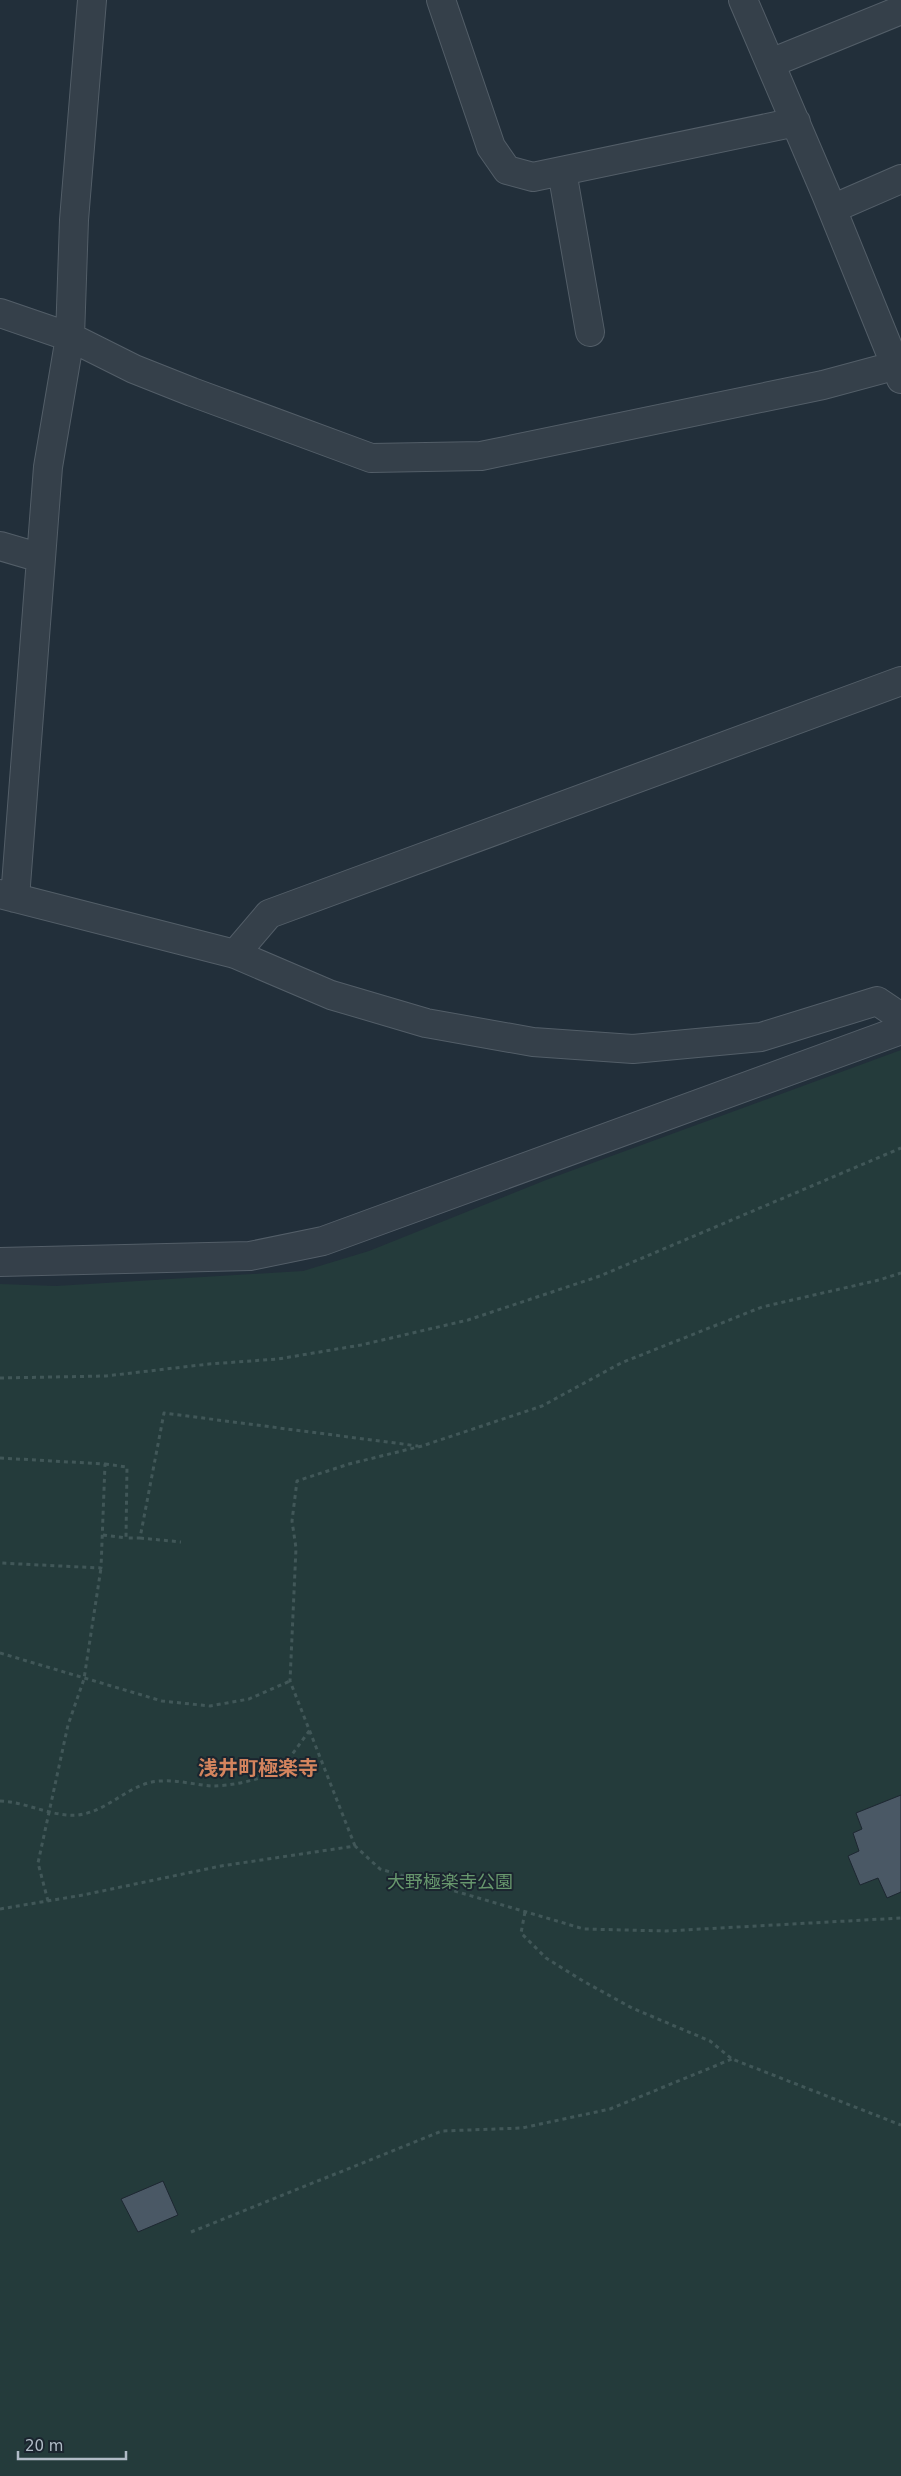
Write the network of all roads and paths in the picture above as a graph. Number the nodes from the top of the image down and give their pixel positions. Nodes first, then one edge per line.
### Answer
1 (92, 0) edge
2 (440, 0) edge
3 (743, 0) edge
4 (901, 10) edge
5 (771, 63) junction
6 (796, 122) junction
7 (562, 171) junction
8 (901, 179) edge
9 (832, 209) junction
10 (0, 313) edge
11 (590, 332) dead end
12 (70, 336) junction
13 (899, 370) edge
14 (0, 546) edge
15 (42, 558) junction
16 (901, 681) edge
17 (8, 896) edge
18 (235, 954) junction
19 (901, 1017) edge
20 (901, 1030) edge
21 (901, 1148) edge
22 (0, 1262) edge
23 (901, 1272) edge
24 (0, 1378) edge
25 (422, 1446) junction
26 (0, 1458) edge
27 (105, 1464) junction
28 (103, 1535) junction
29 (126, 1538) junction
30 (140, 1538) junction
31 (182, 1542) dead end
32 (0, 1563) edge
33 (101, 1568) junction
34 (0, 1653) edge
35 (84, 1679) junction
36 (290, 1681) junction
37 (310, 1730) junction
38 (0, 1801) edge
39 (48, 1813) junction
40 (355, 1846) junction
41 (48, 1901) junction
42 (0, 1909) edge
43 (525, 1912) junction
44 (901, 1918) edge
45 (732, 2059) junction
46 (901, 2125) edge
47 (191, 2232) dead end

1 - 12 street
2 - 7 street
3 - 5 street
4 - 5 street
5 - 6 street
6 - 7 street
6 - 9 street
7 - 11 street
8 - 9 street
9 - 13 street
10 - 12 street
12 - 13 street
12 - 15 street
14 - 15 street
15 - 17 street
16 - 18 street
17 - 18 street
18 - 19 street
20 - 22 street
21 - 24 path
23 - 25 path
25 - 30 path
25 - 36 path
26 - 27 path
27 - 28 path
27 - 29 path
28 - 29 path
28 - 33 path
29 - 30 path
30 - 31 path
32 - 33 path
33 - 35 path
34 - 35 path
35 - 36 path
35 - 39 path
36 - 37 path
37 - 39 path
37 - 40 path
38 - 39 path
39 - 41 path
40 - 41 path
40 - 43 path
41 - 42 path
43 - 44 path
43 - 45 path
45 - 46 path
45 - 47 path

